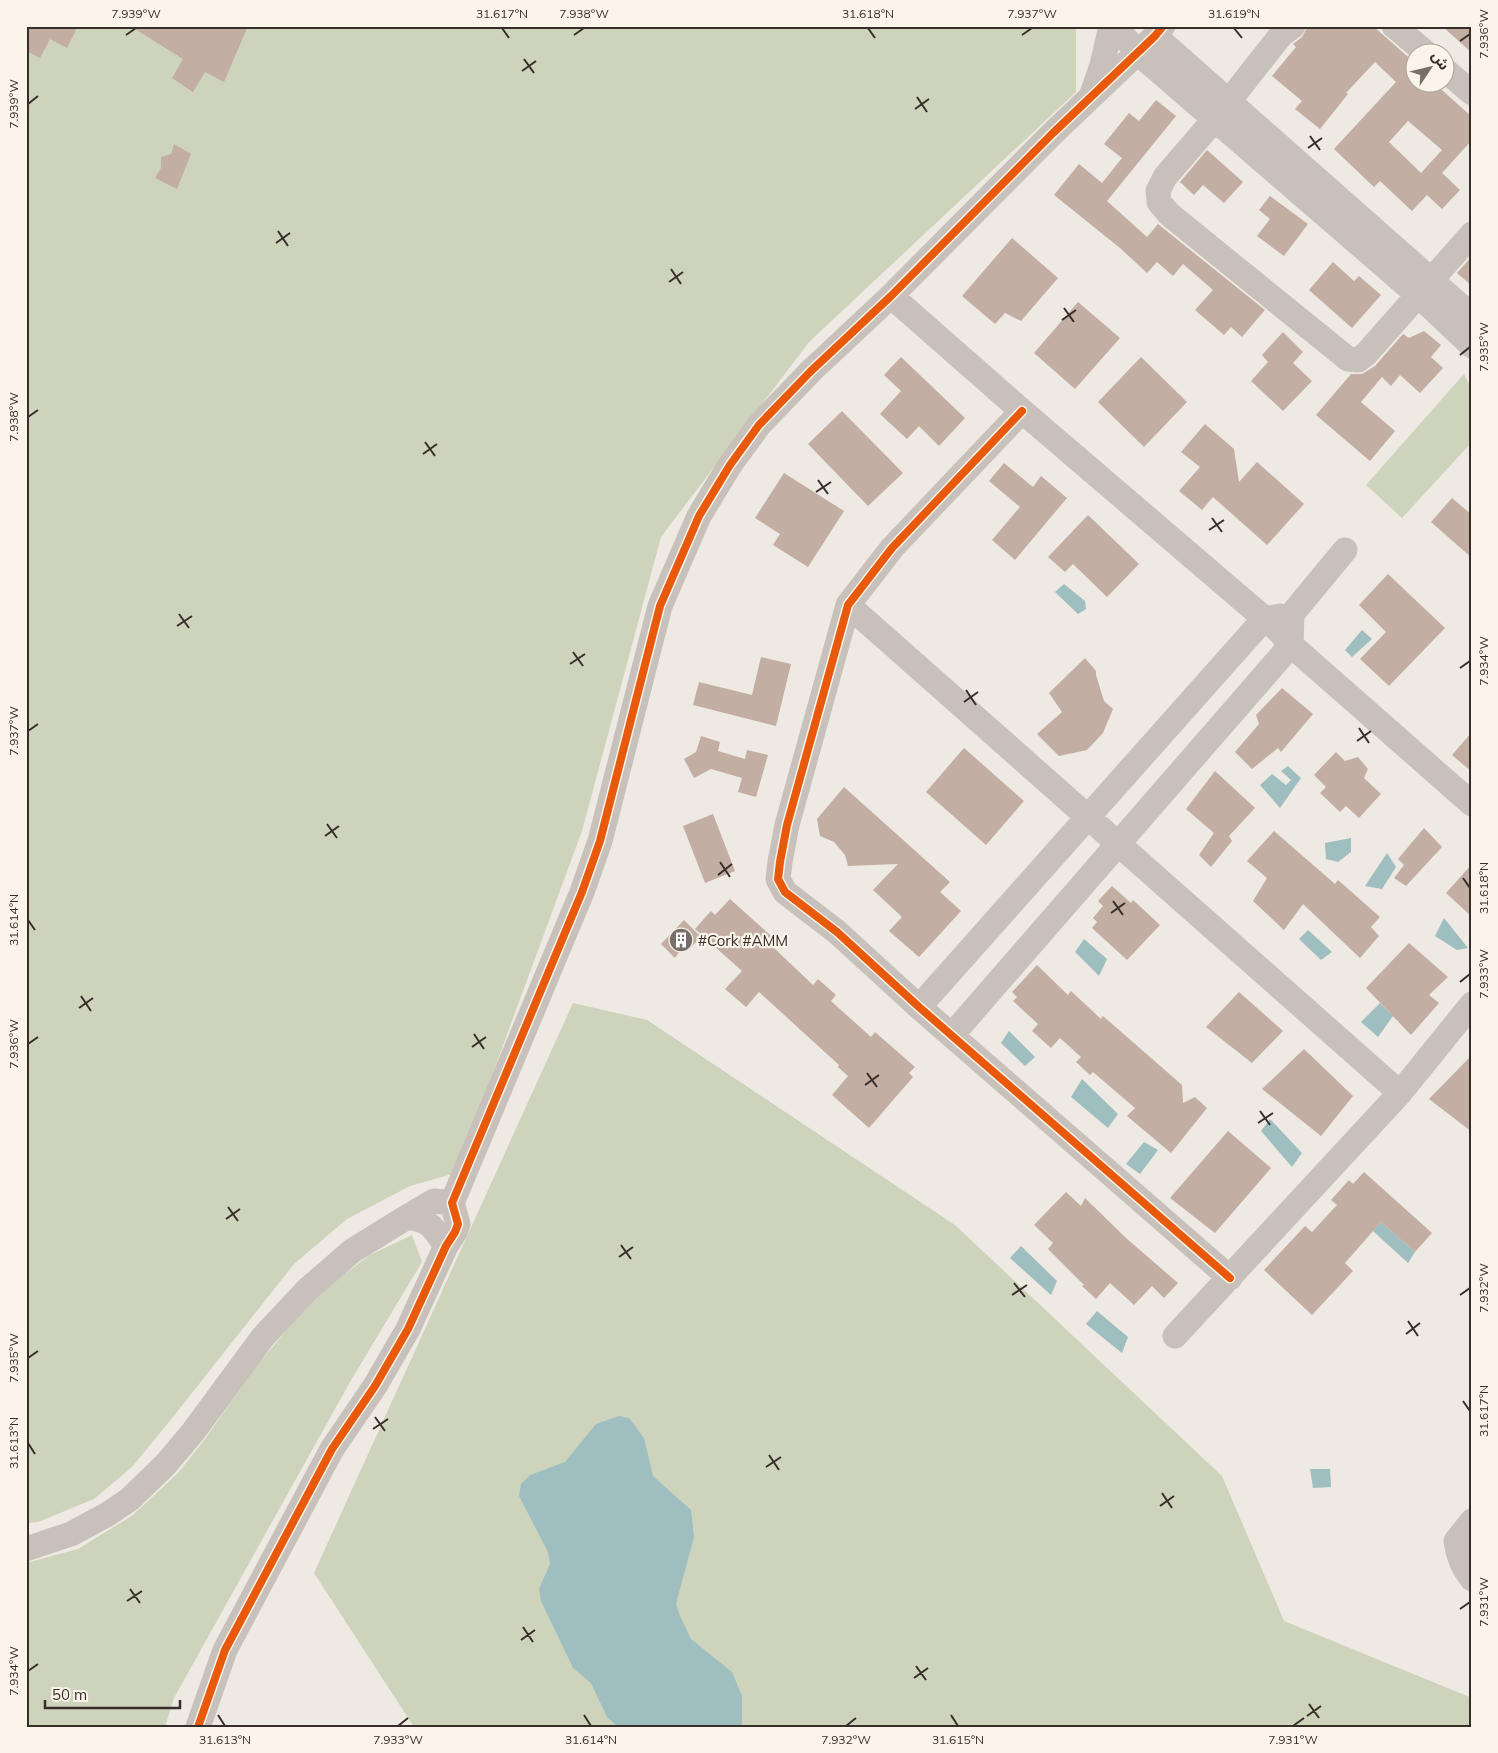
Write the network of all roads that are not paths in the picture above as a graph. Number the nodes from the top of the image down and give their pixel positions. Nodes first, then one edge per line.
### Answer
1 (1111, 26) edge
2 (1115, 26) edge
3 (1293, 26) edge
4 (1394, 26) edge
5 (1152, 38) edge
6 (1412, 42) edge
7 (1456, 79) edge
8 (1472, 93) edge
9 (1092, 95) junction
10 (1222, 110) junction
11 (1472, 234) edge
12 (1425, 288) junction
13 (891, 296) junction
14 (1472, 316) edge
15 (1472, 346) edge
16 (1022, 411) junction
17 (1345, 550) dead end
18 (848, 605) junction
19 (1292, 614) junction
20 (1264, 619) junction
21 (1291, 645) junction
22 (1472, 804) edge
23 (1089, 817) junction
24 (1118, 844) junction
25 (1472, 1004) edge
26 (919, 1007) junction
27 (952, 1035) junction
28 (1400, 1093) junction
29 (452, 1203) junction
30 (407, 1217) junction
31 (446, 1246) junction
32 (1230, 1278) junction
33 (1175, 1336) dead end
34 (1472, 1522) edge
35 (26, 1549) edge
36 (1472, 1579) edge
37 (198, 1727) edge

1 - 9 street
2 - 5 street
3 - 10 street
4 - 6 street
5 - 9 street
5 - 10 street
7 - 8 street
9 - 13 street
10 - 12 street
10 - 12 street
11 - 12 street
12 - 14 street
12 - 15 street
13 - 16 street
13 - 29 street
16 - 18 street
16 - 20 street
17 - 19 street
18 - 23 street
18 - 26 street
19 - 20 street
19 - 21 street
20 - 21 street
20 - 23 street
21 - 22 street
21 - 24 street
23 - 24 street
23 - 26 street
24 - 27 street
24 - 28 street
25 - 28 street
26 - 27 street
27 - 32 street
28 - 32 street
29 - 30 street
29 - 31 street
30 - 31 street
30 - 35 street
31 - 37 street
32 - 33 street
34 - 36 street

